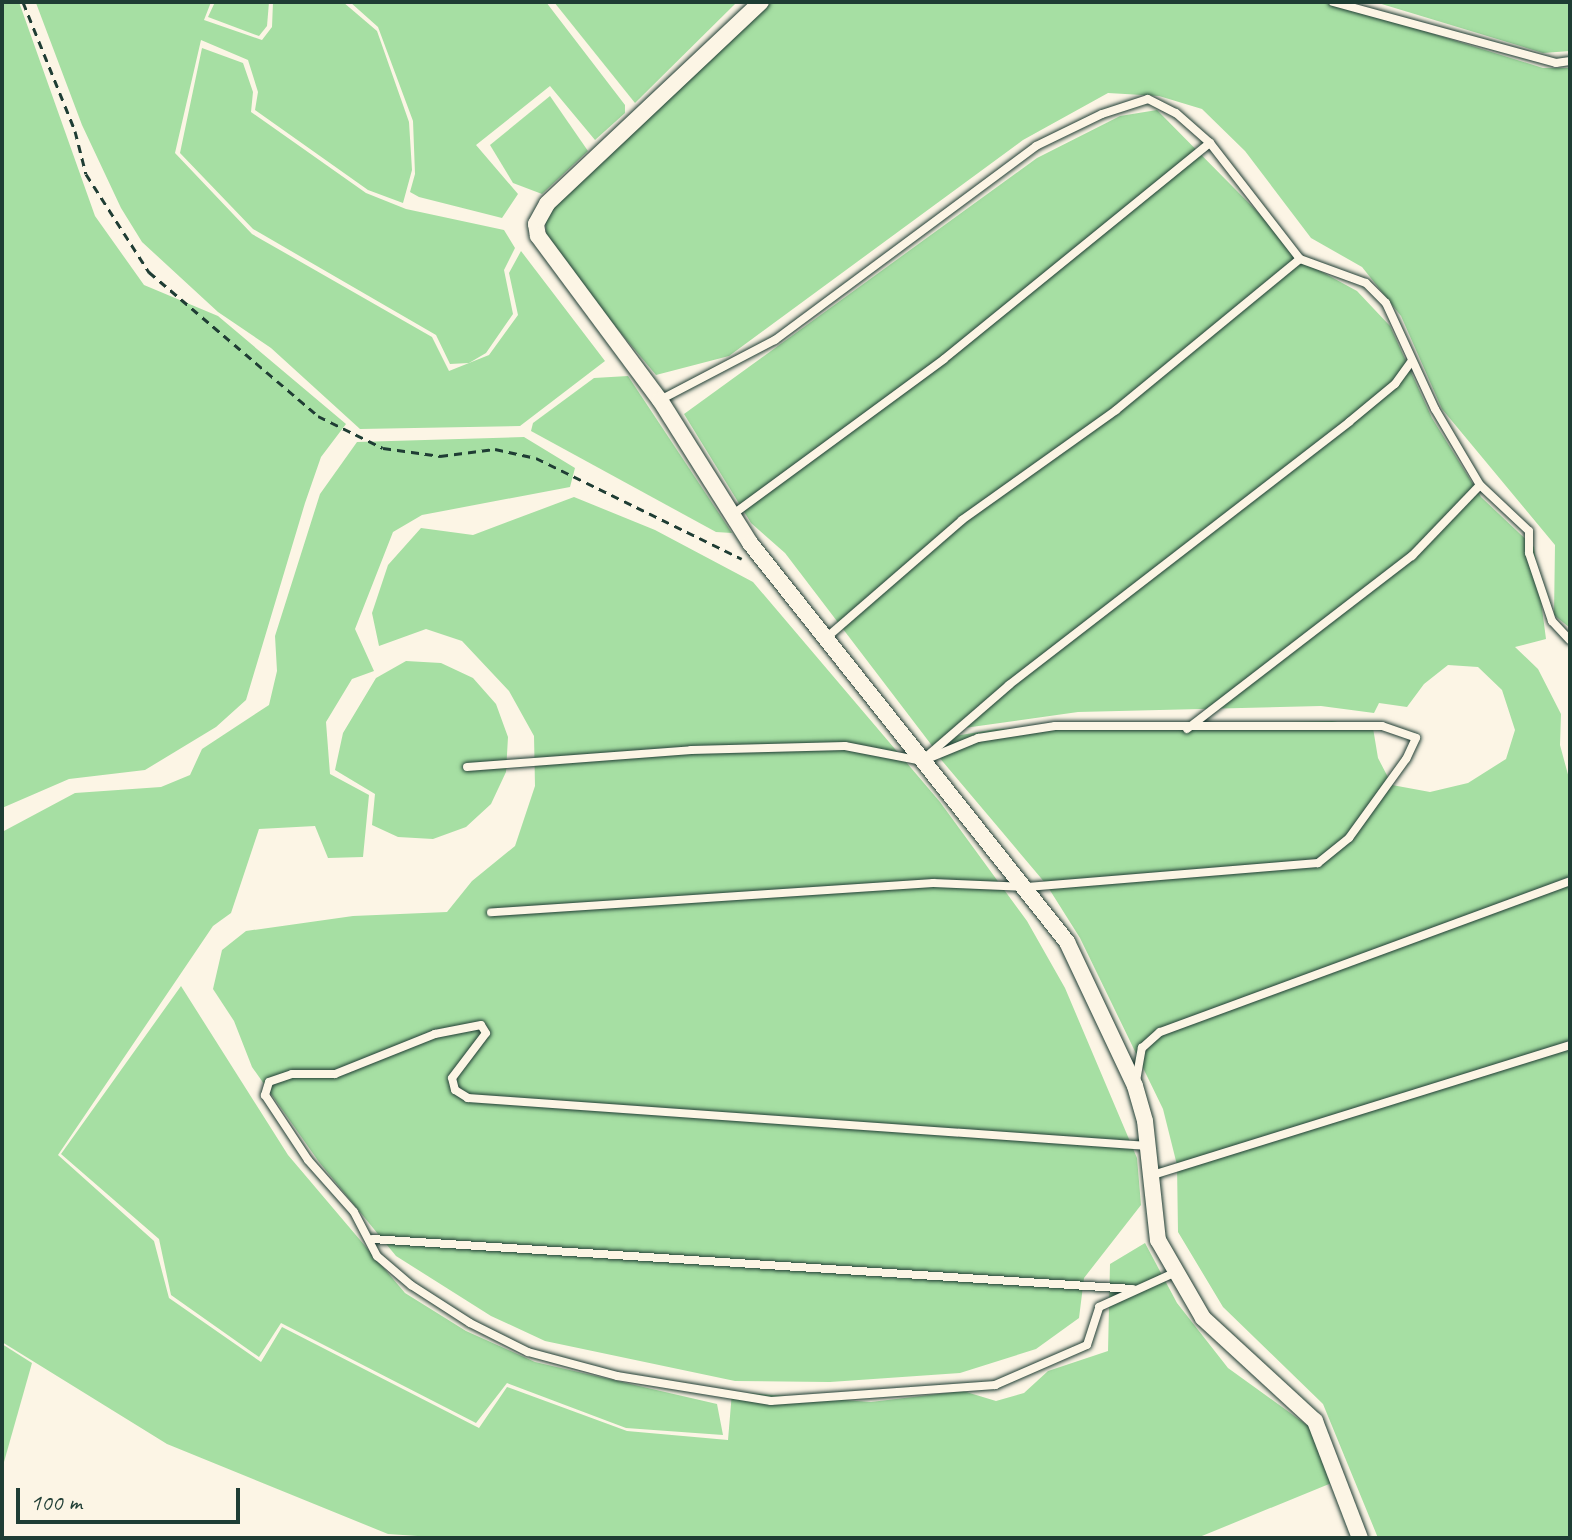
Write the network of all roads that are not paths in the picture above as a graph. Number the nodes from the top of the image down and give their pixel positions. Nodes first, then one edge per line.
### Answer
1 (761, 2) edge
2 (1333, 2) edge
3 (1570, 61) edge
4 (1210, 143) junction
5 (1300, 259) junction
6 (1411, 362) junction
7 (660, 400) junction
8 (1480, 485) junction
9 (731, 515) junction
10 (826, 638) junction
11 (1570, 640) edge
12 (1187, 729) junction
13 (922, 761) junction
14 (467, 767) dead end
15 (1570, 881) edge
16 (1027, 887) junction
17 (491, 912) dead end
18 (1570, 1045) edge
19 (1135, 1086) junction
20 (1149, 1146) junction
21 (1153, 1175) junction
22 (372, 1239) junction
23 (1176, 1272) junction
24 (1133, 1289) junction
25 (1360, 1538) edge

1 - 7 street
2 - 3 lane
4 - 5 lane
4 - 7 lane
4 - 9 lane
5 - 6 lane
5 - 10 lane
6 - 8 lane
6 - 13 lane
7 - 9 street
8 - 11 lane
8 - 12 lane
9 - 10 street
10 - 13 street
12 - 13 lane
12 - 16 lane
13 - 14 lane
13 - 16 street
15 - 19 lane
16 - 17 lane
16 - 19 street
18 - 21 lane
19 - 20 street
20 - 21 street
20 - 22 lane
21 - 23 street
22 - 24 lane
22 - 24 lane
23 - 24 lane
23 - 25 street

